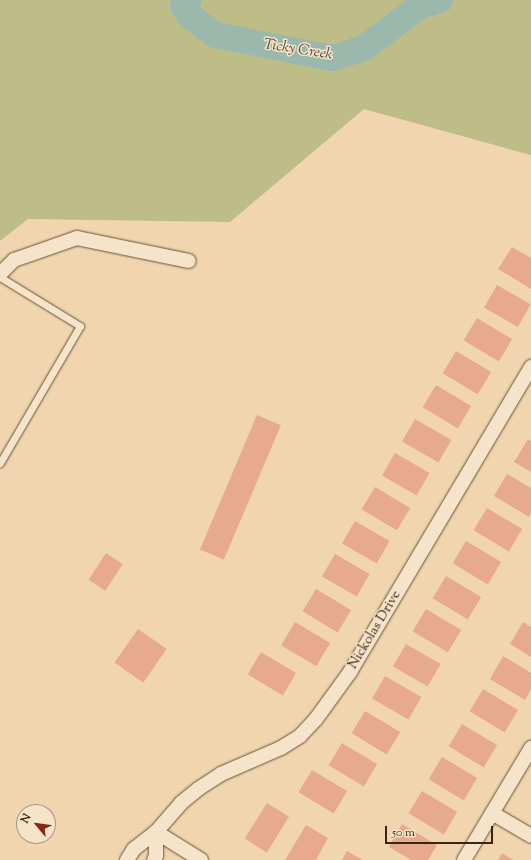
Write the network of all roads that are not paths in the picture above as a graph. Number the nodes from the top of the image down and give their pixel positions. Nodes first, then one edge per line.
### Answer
1 (189, 261) dead end
2 (0, 276) edge
3 (531, 367) edge
4 (0, 463) edge
5 (531, 748) edge
6 (492, 813) junction
7 (156, 832) junction
8 (531, 836) edge
9 (127, 860) edge
10 (154, 860) edge
11 (201, 860) edge
12 (464, 860) edge

1 - 2 street
2 - 4 lane
3 - 7 street, Nickolas Drive
5 - 6 street
6 - 8 street
6 - 12 street
7 - 9 street, Nickolas Drive
7 - 10 street
7 - 11 street

